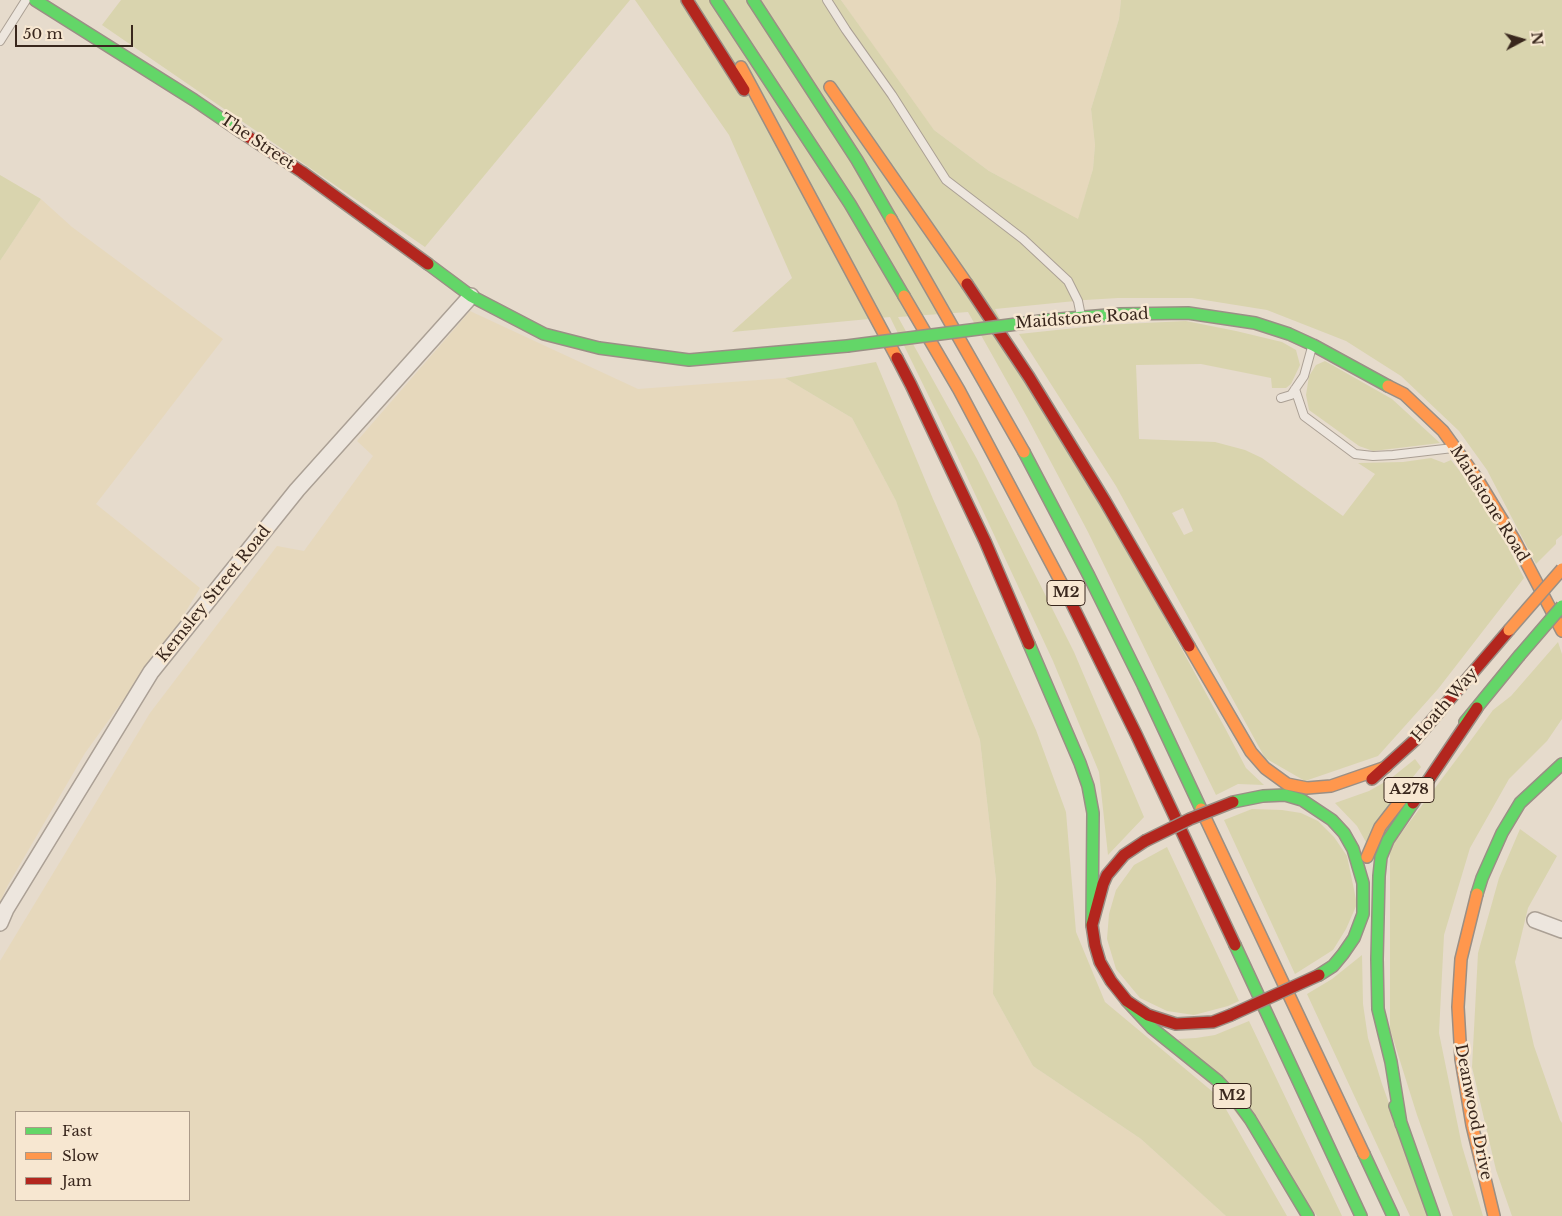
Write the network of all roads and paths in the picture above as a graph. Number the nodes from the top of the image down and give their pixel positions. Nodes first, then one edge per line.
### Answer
1 (26, 0) edge
2 (35, 0) edge
3 (687, 0) edge
4 (700, 0) edge
5 (716, 0) edge
6 (753, 0) edge
7 (827, 0) edge
8 (0, 41) edge
9 (781, 42) junction
10 (810, 68) dead end
11 (824, 81) dead end
12 (766, 113) junction
13 (471, 296) junction
14 (1081, 316) junction
15 (1313, 345) junction
16 (1295, 389) junction
17 (1281, 398) dead end
18 (1455, 448) junction
19 (1562, 569) edge
20 (1562, 606) edge
21 (1562, 631) edge
22 (1477, 708) junction
23 (1237, 729) junction
24 (1562, 754) edge
25 (1561, 766) edge
26 (1386, 767) junction
27 (1285, 795) junction
28 (1302, 800) junction
29 (1362, 883) junction
30 (1363, 914) junction
31 (1535, 920) dead end
32 (0, 923) edge
33 (1092, 925) junction
34 (1562, 930) edge
35 (1364, 941) dead end
36 (1127, 1001) junction
37 (1381, 1070) dead end
38 (1401, 1124) junction
39 (1308, 1216) edge
40 (1361, 1216) edge
41 (1393, 1216) edge
42 (1434, 1216) edge
43 (1494, 1216) edge

1 - 8 lane
2 - 13 main road, The Street
3 - 12 main road
4 - 12 main road
5 - 40 main road, M2
6 - 9 main road, M2
7 - 14 lane
9 - 10 main road, M2
9 - 41 main road, M2
11 - 23 main road
12 - 33 main road
13 - 14 main road, Maidstone Road, bridge
13 - 32 street, Kemsley Street Road
14 - 15 main road, Maidstone Road
15 - 16 lane
15 - 18 main road, Maidstone Road
16 - 17 lane
16 - 18 lane
18 - 21 main road, Maidstone Road
19 - 26 main road, Hoath Way / A278, bridge
20 - 22 main road, Hoath Way / A278, bridge
22 - 29 main road, Hoath Way / A278
22 - 38 main road
23 - 26 main road
23 - 27 main road
24 - 25 main road, Deanwood Drive
25 - 43 main road, Deanwood Drive
26 - 28 main road, Hoath Way / A278
27 - 28 main road
27 - 33 main road, bridge
28 - 29 main road
29 - 30 main road
30 - 35 main road
30 - 36 main road, bridge
31 - 34 street
33 - 36 main road
36 - 39 main road, M2
37 - 38 main road
38 - 42 main road

